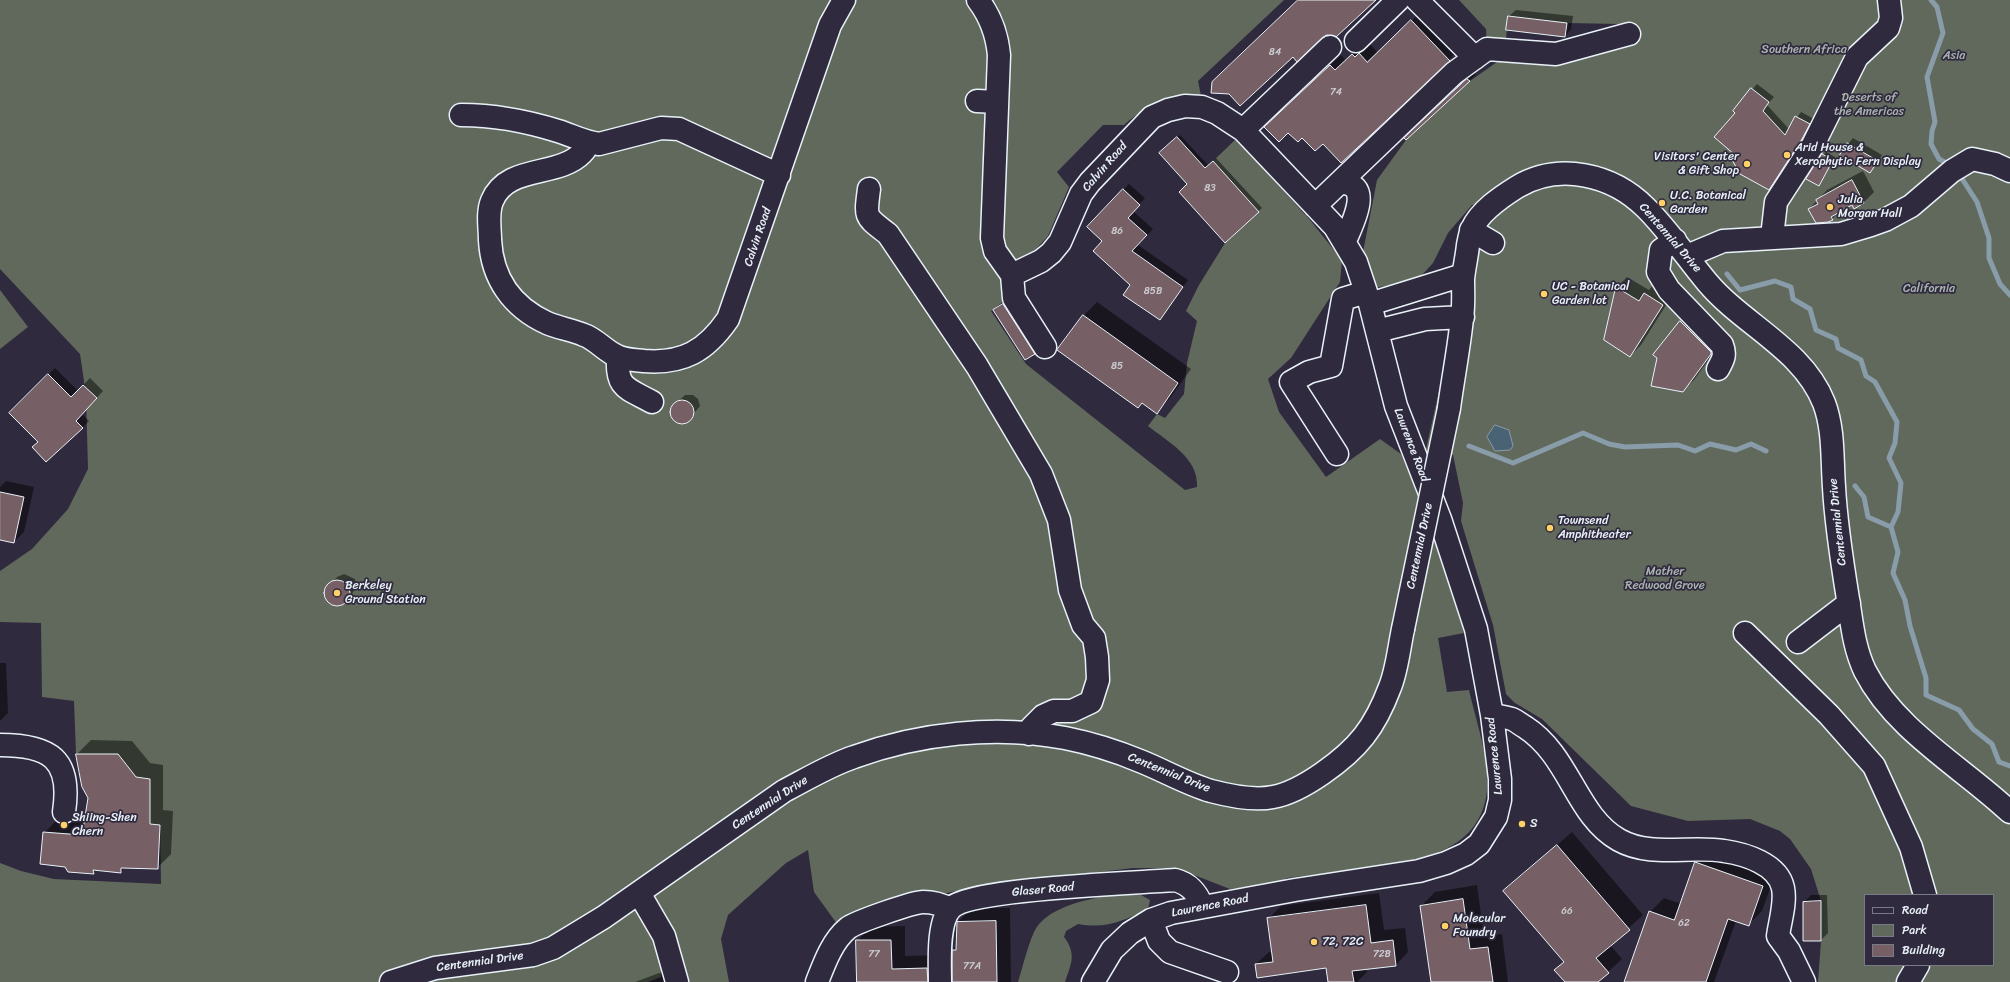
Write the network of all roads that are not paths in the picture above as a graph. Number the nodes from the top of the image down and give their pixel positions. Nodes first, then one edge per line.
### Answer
1 (844, 0) edge
2 (1398, 0) edge
3 (1417, 0) edge
4 (1888, 0) edge
5 (988, 3) edge
6 (1629, 34) dead end
7 (1356, 41) dead end
8 (1330, 47) dead end
9 (1476, 58) junction
10 (461, 115) dead end
11 (1243, 130) junction
12 (589, 143) junction
13 (2010, 171) edge
14 (779, 175) junction
15 (1339, 183) junction
16 (869, 189) dead end
17 (1315, 206) junction
18 (1471, 230) junction
19 (1772, 237) junction
20 (1345, 241) junction
21 (1493, 243) dead end
22 (1681, 248) junction
23 (1012, 275) junction
24 (1463, 275) junction
25 (1368, 298) junction
26 (1462, 317) junction
27 (1377, 331) junction
28 (1045, 347) dead end
29 (618, 357) junction
30 (1718, 369) dead end
31 (652, 402) dead end
32 (1337, 454) dead end
33 (1849, 603) junction
34 (1745, 633) dead end
35 (1798, 642) dead end
36 (1492, 714) junction
37 (1029, 734) junction
38 (0, 745) edge
39 (64, 812) dead end
40 (2010, 812) edge
41 (639, 893) junction
42 (1925, 894) edge
43 (1202, 906) junction
44 (950, 909) junction
45 (1151, 920) junction
46 (1917, 966) edge
47 (1227, 972) dead end
48 (392, 982) edge
49 (677, 982) edge
50 (817, 982) edge
51 (940, 982) edge
52 (1093, 982) edge
53 (1804, 982) edge
54 (1908, 982) edge

1 - 14 street, Calvin Road
2 - 7 street
3 - 9 street
4 - 19 street
5 - 23 street
6 - 9 street
8 - 11 street
9 - 15 street
10 - 12 street
11 - 17 street, Calvin Road
11 - 23 street, Calvin Road
12 - 14 street
12 - 29 street, Calvin Road
13 - 19 street
14 - 29 street, Calvin Road
15 - 17 street
15 - 20 street
16 - 37 street
17 - 20 street, Calvin Road
18 - 21 street
18 - 22 street, Centennial Drive
18 - 24 street, Centennial Drive
19 - 22 street
20 - 25 street, Calvin Road
22 - 30 street
22 - 33 street, Centennial Drive
23 - 28 street
24 - 25 street
24 - 26 street, Centennial Drive
25 - 27 street, Lawrence Road
25 - 32 street
26 - 27 street
26 - 37 street, Centennial Drive, bridge
27 - 36 street, Lawrence Road
29 - 31 street
33 - 35 street
33 - 40 street, Centennial Drive
34 - 42 street
36 - 43 street, Lawrence Road
36 - 53 street
37 - 41 street, Centennial Drive
38 - 39 street
41 - 48 street, Centennial Drive
41 - 49 street
43 - 44 street, Glaser Road
43 - 45 street, Lawrence Road
44 - 50 street
44 - 51 street
45 - 47 street
45 - 52 street, Lawrence Road
46 - 54 street

